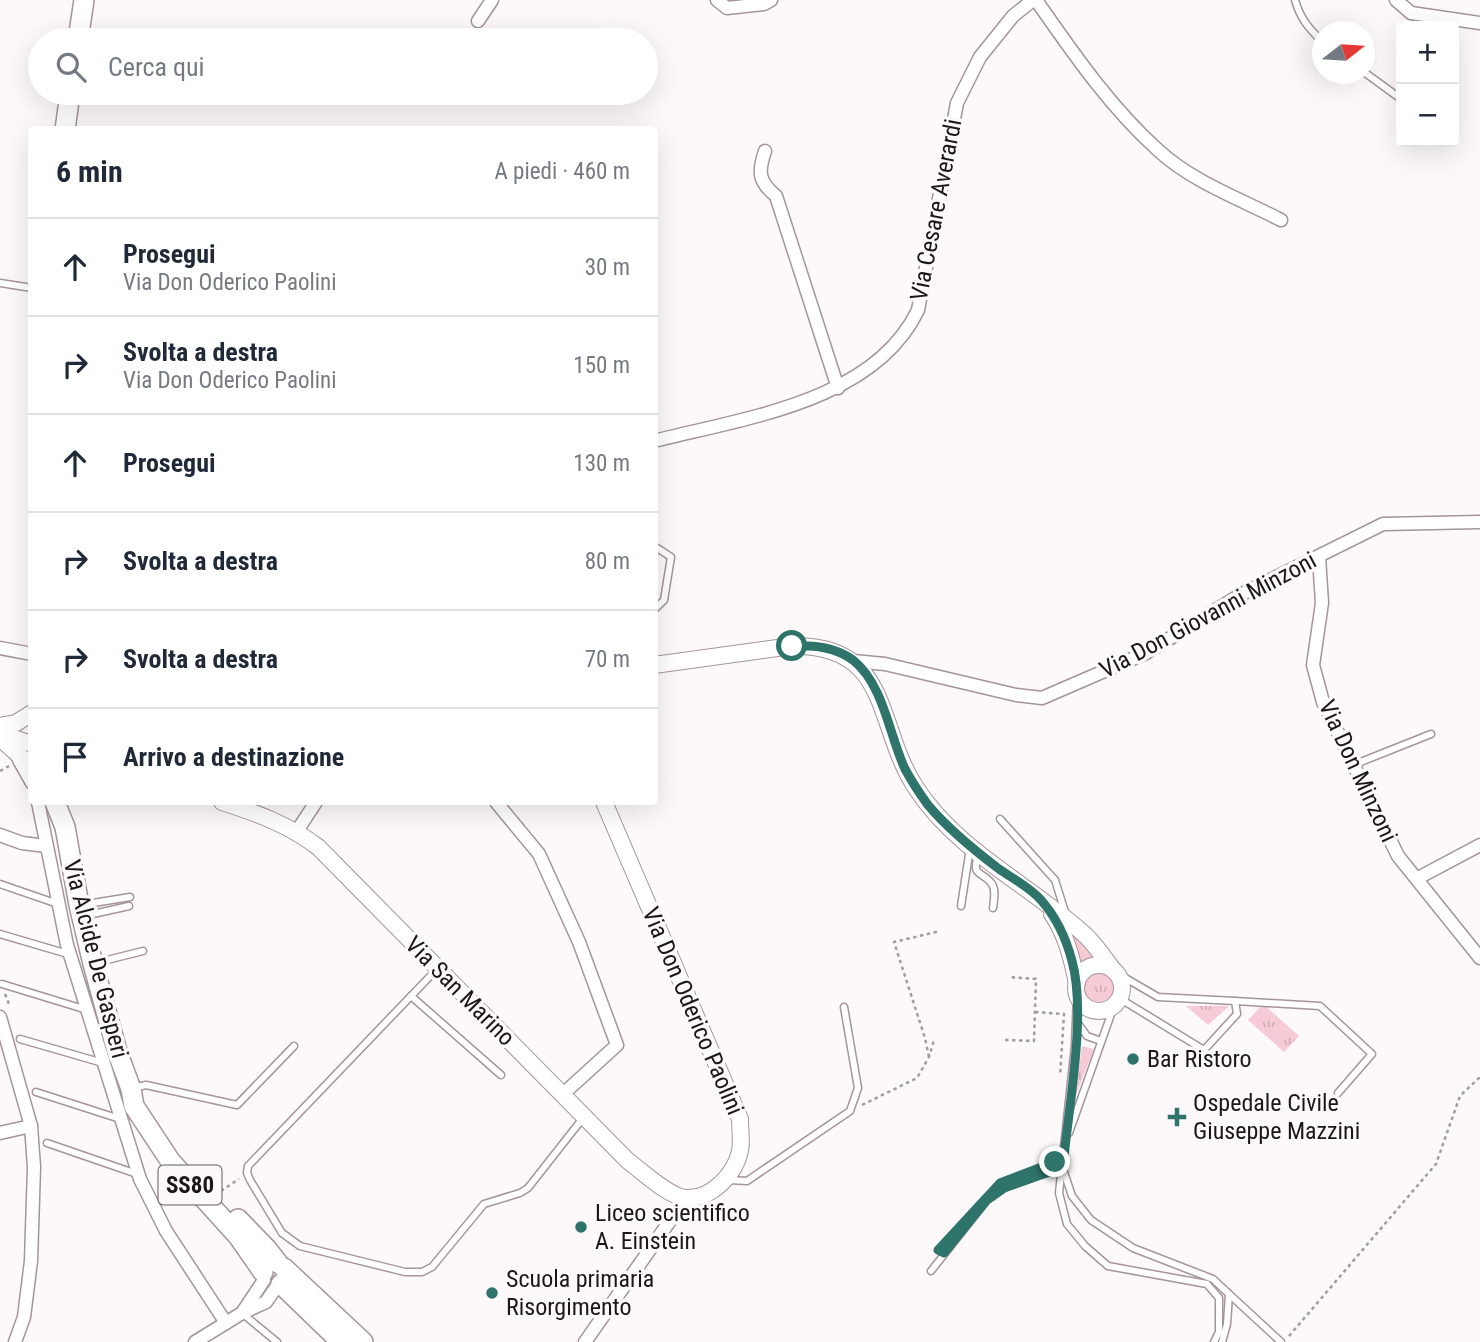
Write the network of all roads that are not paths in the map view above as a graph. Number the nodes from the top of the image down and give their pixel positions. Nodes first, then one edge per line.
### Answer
1 (85, 0) edge
2 (492, 0) edge
3 (717, 0) edge
4 (771, 0) edge
5 (1035, 0) edge
6 (1295, 0) edge
7 (1396, 0) edge
8 (478, 21) dead end
9 (1480, 23) edge
10 (80, 28) edge
11 (1312, 32) edge
12 (1375, 80) edge
13 (1396, 95) edge
14 (69, 105) edge
15 (66, 126) edge
16 (765, 151) dead end
17 (1281, 219) dead end
18 (0, 283) edge
19 (28, 287) edge
20 (838, 388) junction
21 (658, 440) edge
22 (1480, 522) edge
23 (658, 549) edge
24 (1319, 556) junction
25 (658, 606) edge
26 (0, 648) edge
27 (28, 653) edge
28 (853, 661) junction
29 (658, 664) edge
30 (28, 716) edge
31 (0, 726) edge
32 (1431, 734) dead end
33 (0, 736) edge
34 (28, 743) edge
35 (14, 750) junction
36 (28, 763) edge
37 (1353, 765) junction
38 (28, 776) edge
39 (39, 805) edge
40 (56, 805) edge
41 (67, 805) edge
42 (232, 805) edge
43 (314, 805) edge
44 (498, 805) edge
45 (605, 805) edge
46 (1000, 819) dead end
47 (65, 827) junction
48 (297, 831) junction
49 (0, 835) edge
50 (47, 846) junction
51 (1479, 849) edge
52 (975, 850) junction
53 (1418, 878) junction
54 (0, 884) edge
55 (130, 897) dead end
56 (1040, 898) junction
57 (58, 904) junction
58 (130, 906) dead end
59 (961, 906) dead end
60 (993, 908) dead end
61 (80, 911) junction
62 (1068, 921) junction
63 (0, 934) edge
64 (143, 951) dead end
65 (70, 955) junction
66 (1480, 958) edge
67 (93, 964) junction
68 (437, 969) junction
69 (1114, 971) junction
70 (2, 984) dead end
71 (1077, 988) junction
72 (411, 996) junction
73 (1117, 1001) junction
74 (1235, 1001) junction
75 (844, 1007) dead end
76 (87, 1010) junction
77 (0, 1017) edge
78 (1076, 1021) junction
79 (20, 1039) dead end
80 (1101, 1041) junction
81 (294, 1046) dead end
82 (103, 1063) junction
83 (501, 1075) dead end
84 (131, 1089) junction
85 (36, 1092) dead end
86 (1338, 1093) dead end
87 (563, 1094) junction
88 (584, 1116) junction
89 (121, 1120) junction
90 (31, 1126) junction
91 (0, 1133) edge
92 (47, 1143) dead end
93 (1065, 1148) junction
94 (1063, 1167) junction
95 (139, 1175) junction
96 (727, 1180) junction
97 (686, 1198) junction
98 (931, 1270) dead end
99 (274, 1276) junction
100 (1228, 1294) junction
101 (242, 1312) junction
102 (226, 1323) junction
103 (341, 1335) edge
104 (15, 1342) edge
105 (195, 1342) edge
106 (277, 1342) edge
107 (362, 1342) edge
108 (372, 1342) edge
109 (585, 1342) edge
110 (1214, 1342) edge
111 (1222, 1342) edge
112 (1283, 1342) edge

1 - 10 main road
2 - 8 street
3 - 4 street
5 - 17 street
5 - 20 street, Via Cesare Averardi
6 - 11 lane
7 - 9 street
12 - 13 lane
14 - 15 main road
16 - 20 street
18 - 19 lane
20 - 21 street, Via Cesare Averardi
22 - 24 street, Via Don Giovanni Minzoni
23 - 25 lane
24 - 28 street, Via Don Giovanni Minzoni
24 - 37 street, Via Don Minzoni
26 - 27 street
28 - 29 street
28 - 52 street
30 - 31 street
32 - 37 lane
33 - 34 street
33 - 35 street
35 - 36 street
35 - 38 street
37 - 53 street, Via Don Minzoni
39 - 50 street
40 - 47 main road, Via Alcide De Gasperi / SS80
41 - 47 main road, Via Alcide De Gasperi / SS80
42 - 48 street, Via San Marino
43 - 48 street
44 - 87 street
45 - 96 street, Via Don Oderico Paolini
46 - 62 lane
47 - 61 main road, Via Alcide De Gasperi / SS80
48 - 68 street, Via San Marino
49 - 50 street
50 - 57 street
51 - 53 street
52 - 56 street
52 - 59 lane
52 - 60 lane
53 - 66 street, Via Don Minzoni
54 - 57 lane
55 - 61 lane
56 - 62 street
56 - 71 street
57 - 65 street
58 - 61 lane
61 - 67 main road, Via Alcide De Gasperi / SS80
62 - 69 street
63 - 65 lane
64 - 67 lane
65 - 76 street
67 - 84 main road, Via Alcide De Gasperi / SS80
68 - 72 lane
68 - 87 street, Via San Marino
69 - 71 street
69 - 73 street
69 - 74 lane
70 - 76 lane
71 - 73 street
71 - 78 lane
72 - 83 lane
72 - 88 lane
73 - 74 lane
73 - 80 lane
74 - 86 lane
75 - 96 lane
76 - 82 street
77 - 90 street
78 - 80 lane
78 - 93 lane
79 - 82 lane
80 - 93 lane
81 - 84 lane
82 - 89 street
84 - 99 main road, Via Alcide De Gasperi / SS80
85 - 89 lane
87 - 88 street, Via San Marino
88 - 97 street, Via San Marino
89 - 95 street
90 - 91 street
90 - 104 street
92 - 95 lane
93 - 94 lane
94 - 98 lane
94 - 100 lane
94 - 110 lane
95 - 102 street
96 - 97 street
97 - 109 street
99 - 101 street
99 - 103 main road, SS80
100 - 111 lane
100 - 112 lane
101 - 102 street
101 - 106 lane
102 - 105 street
103 - 107 main road, SS80
103 - 108 street

